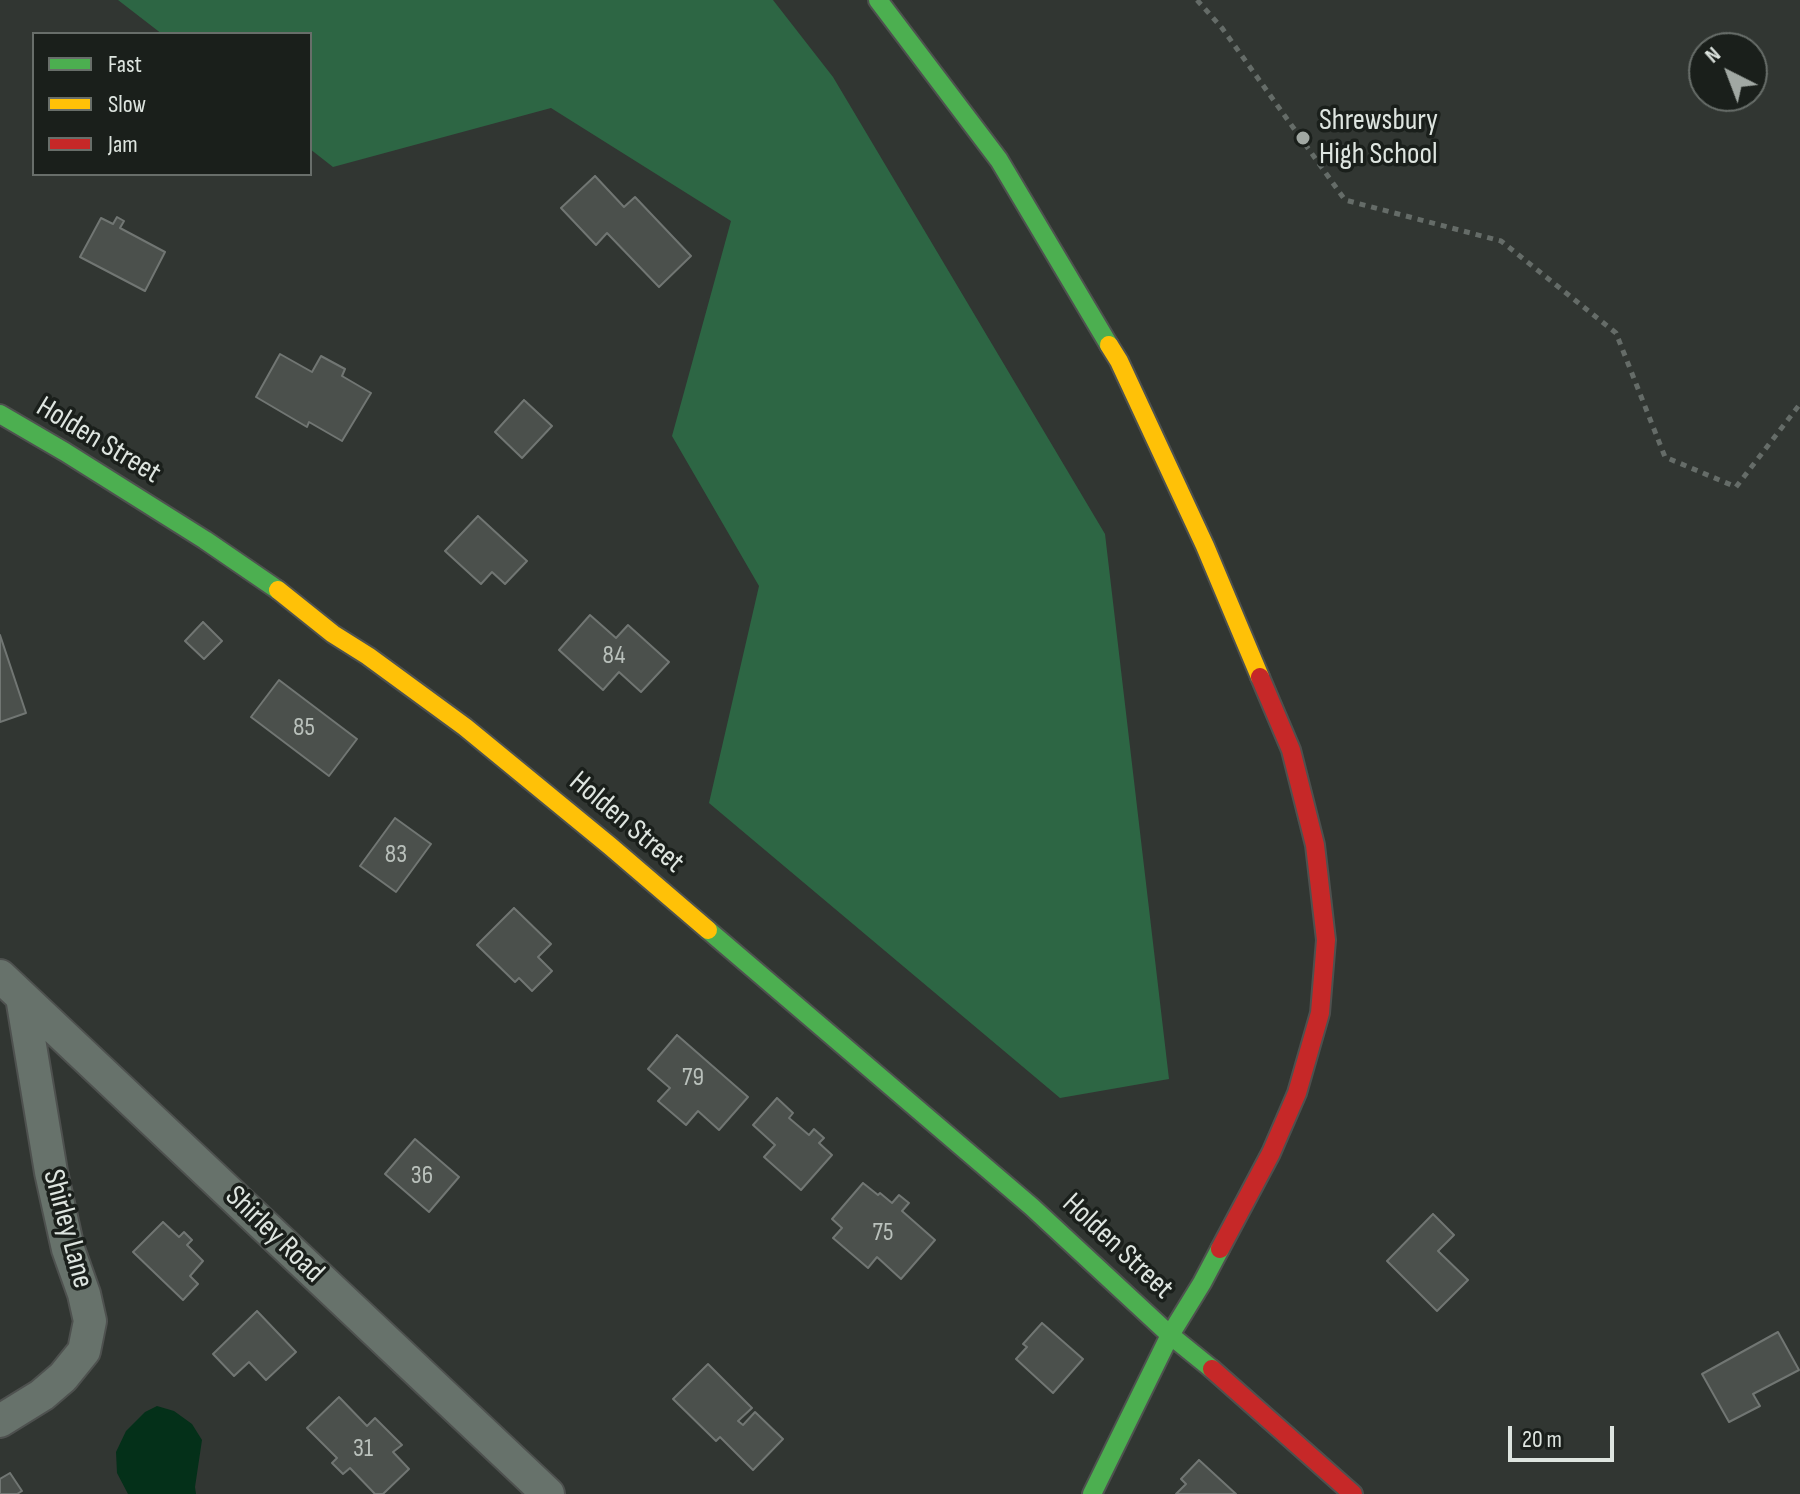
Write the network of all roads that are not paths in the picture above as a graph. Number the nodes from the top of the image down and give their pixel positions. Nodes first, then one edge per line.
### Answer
1 (878, 0) edge
2 (0, 414) edge
3 (11, 987) edge
4 (1170, 1335) junction
5 (0, 1421) edge
6 (548, 1494) edge
7 (1092, 1494) edge
8 (1353, 1494) edge

1 - 4 street
2 - 4 street, Holden Street
3 - 5 street, Shirley Lane
3 - 6 street, Shirley Road
4 - 7 street, Holden Street
4 - 8 street, Holden Street

